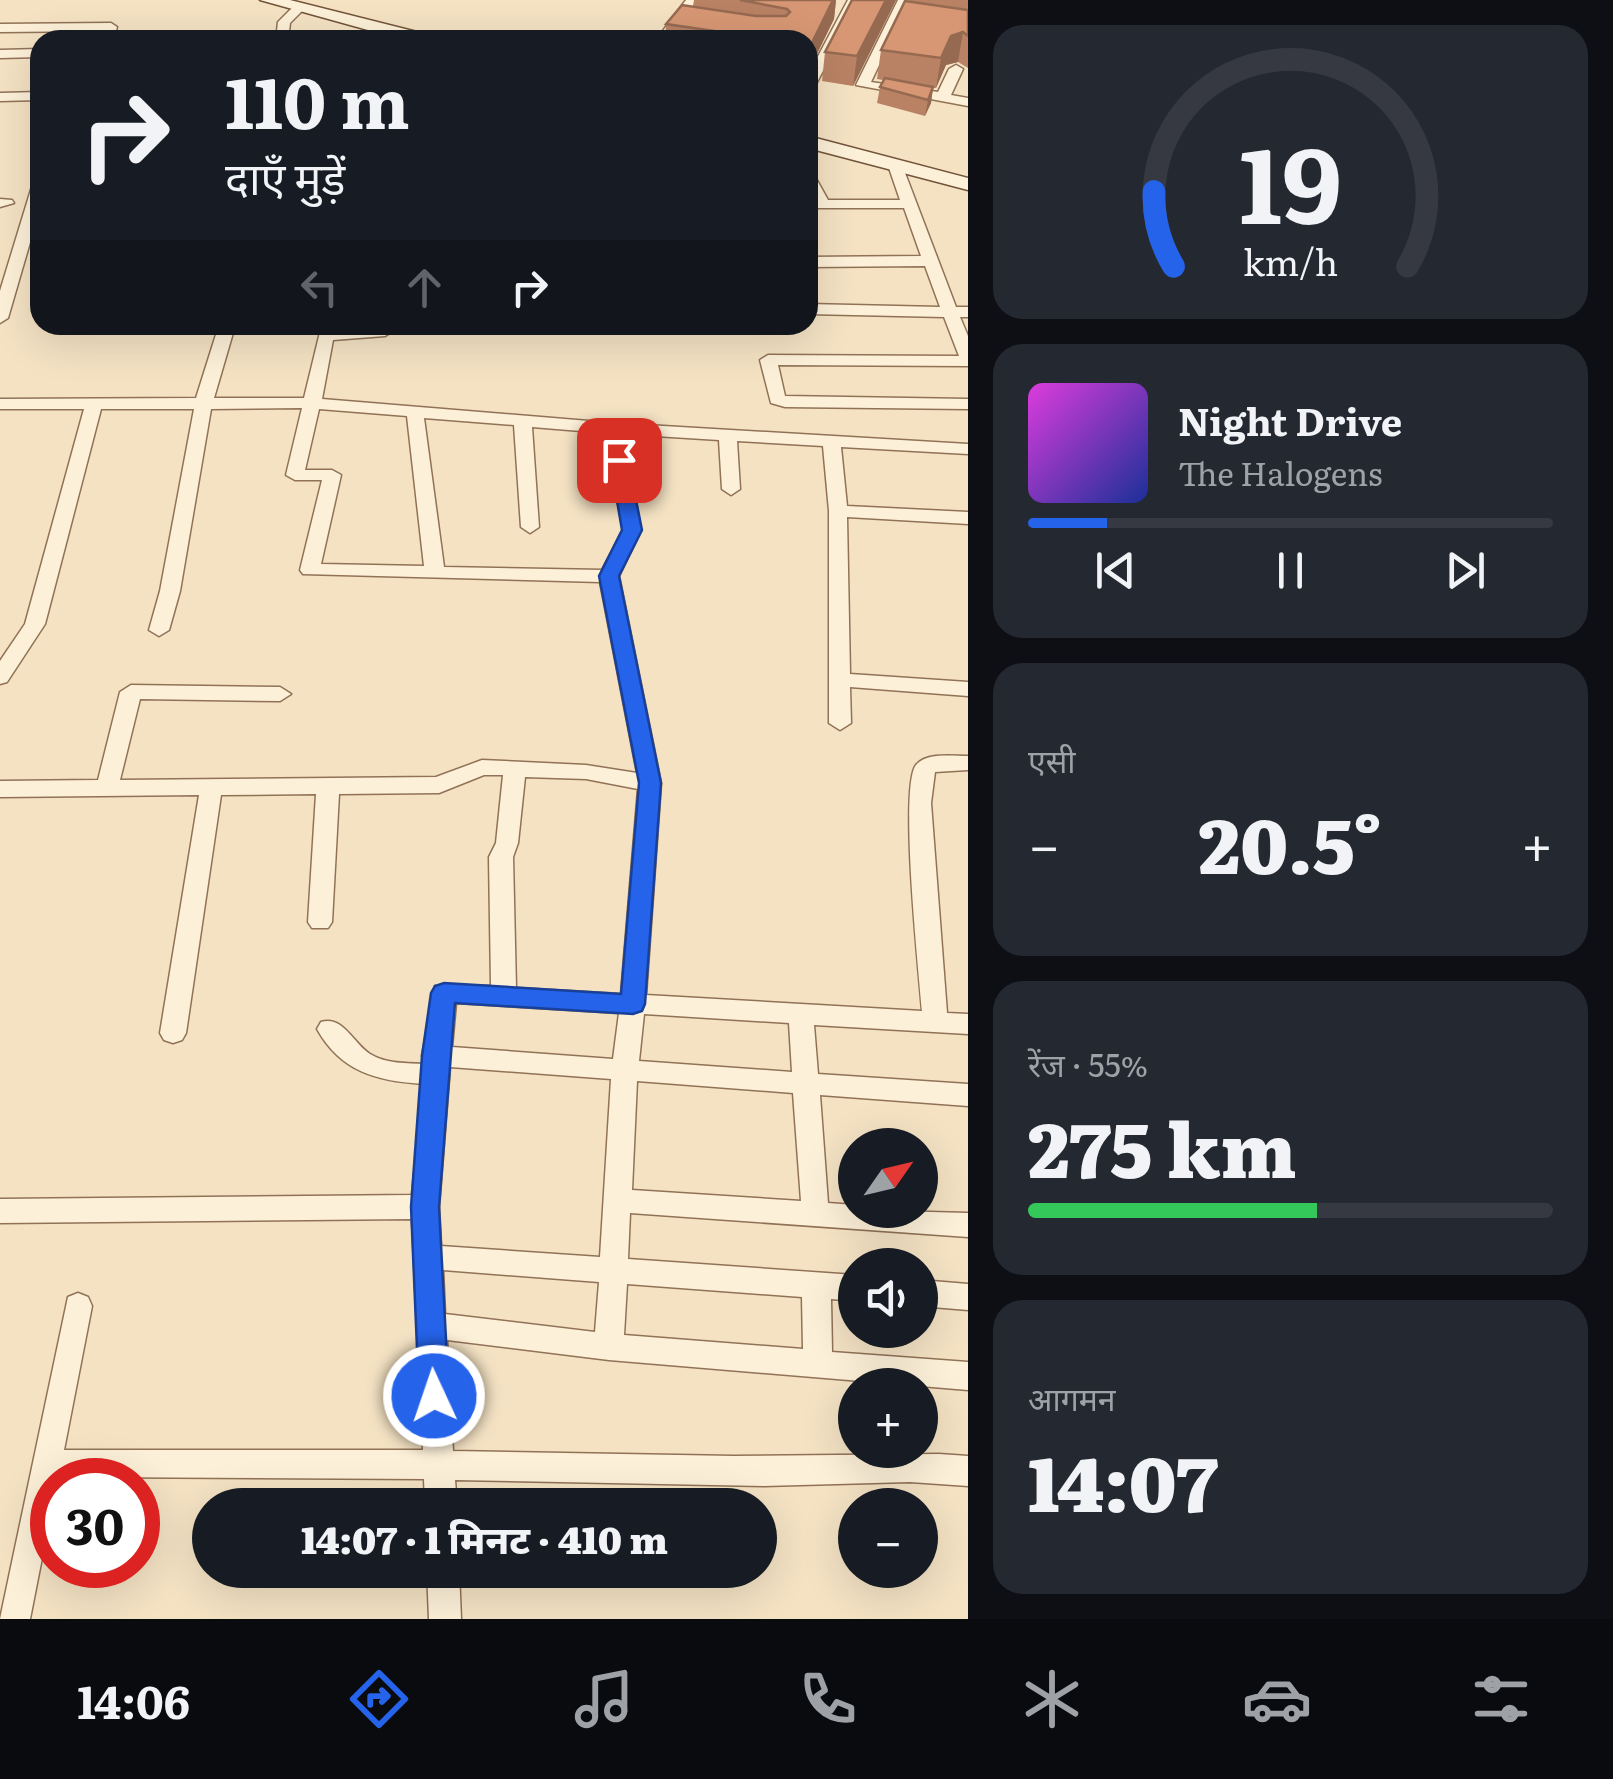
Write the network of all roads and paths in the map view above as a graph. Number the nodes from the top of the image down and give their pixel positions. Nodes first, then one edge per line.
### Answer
1 (269, 0) edge
2 (692, 0) edge
3 (854, 0) edge
4 (904, 0) edge
5 (299, 8) junction
6 (894, 22) junction
7 (675, 24) junction
8 (912, 25) edge
9 (692, 26) edge
10 (0, 28) edge
11 (110, 30) edge
12 (283, 30) edge
13 (386, 30) edge
14 (670, 30) edge
15 (962, 50) edge
16 (0, 54) edge
17 (30, 54) edge
18 (818, 67) edge
19 (962, 70) edge
20 (30, 96) edge
21 (943, 96) junction
22 (0, 97) edge
23 (968, 102) edge
24 (818, 151) edge
25 (895, 165) junction
26 (968, 184) edge
27 (818, 204) edge
28 (907, 204) junction
29 (30, 217) edge
30 (931, 261) junction
31 (818, 262) edge
32 (818, 309) edge
33 (959, 312) edge
34 (0, 318) edge
35 (223, 335) edge
36 (338, 335) edge
37 (968, 359) edge
38 (312, 403) junction
39 (0, 404) edge
40 (94, 404) junction
41 (204, 404) junction
42 (968, 404) edge
43 (415, 412) junction
44 (523, 420) junction
45 (614, 428) junction
46 (728, 434) junction
47 (832, 441) junction
48 (968, 449) edge
49 (731, 489) dead end
50 (838, 511) junction
51 (968, 518) edge
52 (530, 528) dead end
53 (435, 573) junction
54 (609, 576) junction
55 (159, 630) dead end
56 (7, 656) edge
57 (0, 678) edge
58 (840, 680) junction
59 (968, 689) edge
60 (280, 694) dead end
61 (840, 723) dead end
62 (968, 763) edge
63 (515, 769) junction
64 (650, 783) junction
65 (328, 787) junction
66 (107, 788) junction
67 (211, 788) junction
68 (0, 789) edge
69 (320, 922) dead end
70 (504, 996) junction
71 (633, 1004) junction
72 (801, 1015) junction
73 (936, 1022) junction
74 (968, 1024) edge
75 (330, 1028) dead end
76 (173, 1032) dead end
77 (435, 1065) junction
78 (626, 1068) junction
79 (808, 1082) junction
80 (968, 1094) edge
81 (616, 1200) junction
82 (425, 1207) junction
83 (0, 1211) edge
84 (815, 1212) junction
85 (968, 1225) edge
86 (428, 1258) junction
87 (616, 1273) junction
88 (816, 1285) junction
89 (838, 1287) edge
90 (938, 1294) edge
91 (968, 1297) edge
92 (78, 1306) dead end
93 (431, 1324) junction
94 (609, 1347) junction
95 (818, 1363) junction
96 (968, 1376) edge
97 (50, 1458) edge
98 (160, 1462) edge
99 (440, 1464) junction
100 (968, 1472) edge
101 (441, 1488) edge
102 (30, 1547) edge
103 (444, 1588) edge
104 (14, 1619) edge
105 (445, 1619) edge

1 - 5 street
2 - 7 street
3 - 18 street
4 - 6 street
5 - 12 street
5 - 13 street
6 - 8 street
6 - 21 street
7 - 9 street
7 - 14 street
10 - 11 street
15 - 19 street
16 - 17 street
19 - 21 street
20 - 22 street
21 - 23 street
24 - 25 street
25 - 26 street
25 - 28 street
27 - 28 street
28 - 30 street
29 - 34 street
30 - 31 street
30 - 33 street
32 - 33 street
33 - 37 street
35 - 41 street
36 - 38 street
37 - 42 street
38 - 41 street
38 - 43 street
38 - 53 street
39 - 40 street
40 - 41 street
40 - 56 street
41 - 55 street
43 - 44 street
43 - 53 street
44 - 45 street
44 - 52 street
45 - 46 street
45 - 54 street
46 - 47 street
46 - 49 street
47 - 48 street
47 - 50 street
50 - 51 street
50 - 58 street
53 - 54 street
54 - 64 street
56 - 57 street
58 - 59 street
58 - 61 street
60 - 66 street
62 - 73 street
63 - 64 street
63 - 65 street
63 - 70 street
64 - 71 street
65 - 67 street
65 - 69 street
66 - 67 street
66 - 68 street
67 - 76 street
70 - 71 street
70 - 77 street
71 - 72 street
71 - 78 street
72 - 73 street
72 - 79 street
73 - 74 street
75 - 77 street
77 - 78 street
77 - 82 street
78 - 79 street
78 - 81 street
79 - 80 street
79 - 84 street
81 - 84 street
81 - 87 street
82 - 83 street
82 - 86 street
84 - 85 street
86 - 87 street
86 - 93 street
87 - 88 street
87 - 94 street
88 - 89 street
88 - 95 street
90 - 91 street
92 - 97 street
93 - 94 street
93 - 99 street
94 - 95 street
95 - 96 street
98 - 99 street
99 - 100 street
99 - 101 street
102 - 104 street
103 - 105 street

